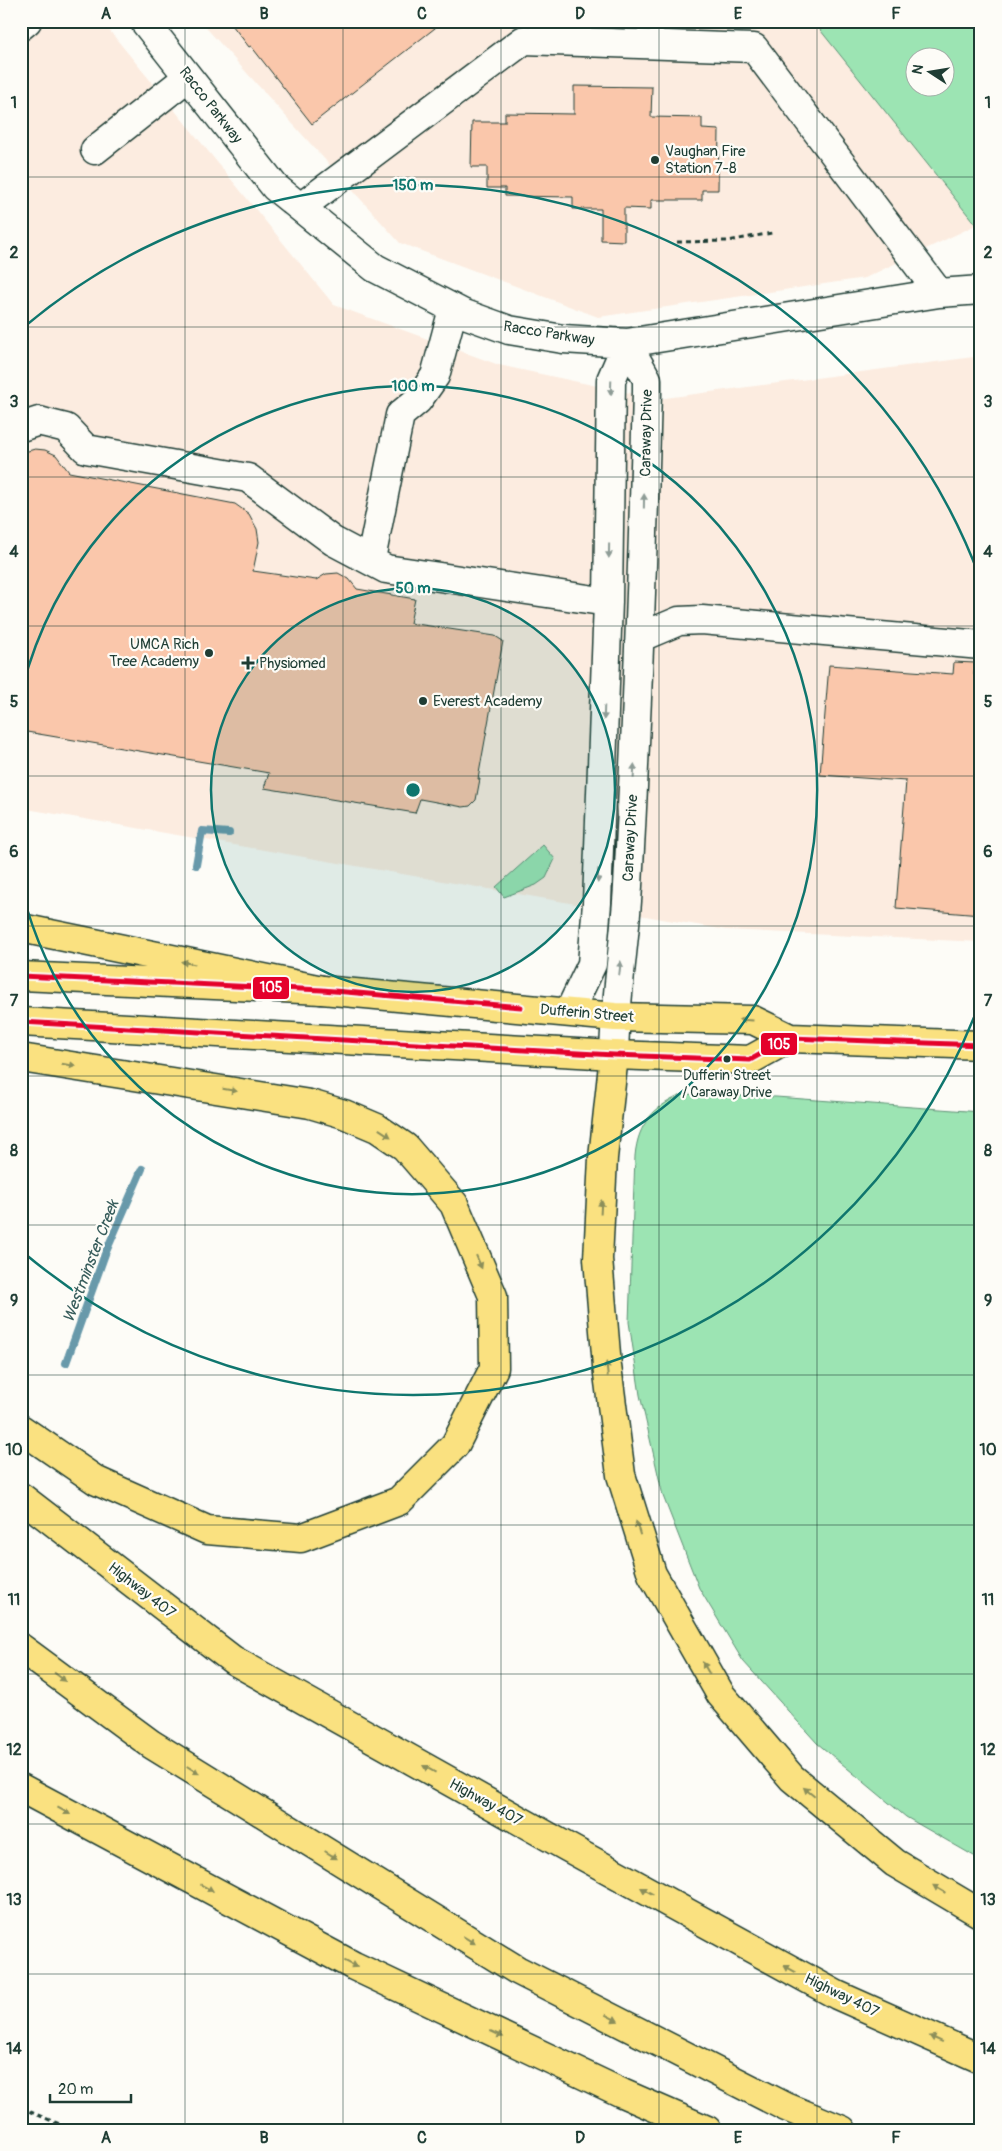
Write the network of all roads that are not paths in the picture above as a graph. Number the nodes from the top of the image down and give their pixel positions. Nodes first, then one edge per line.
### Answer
1 (27, 21) edge
2 (144, 21) edge
3 (21, 26) edge
4 (188, 77) junction
5 (95, 150) dead end
6 (301, 207) junction
7 (981, 290) edge
8 (939, 293) junction
9 (453, 309) junction
10 (627, 343) junction
11 (21, 427) edge
12 (371, 559) junction
13 (608, 602) junction
14 (641, 637) junction
15 (981, 645) edge
16 (21, 928) edge
17 (21, 976) edge
18 (322, 990) junction
19 (568, 1012) junction
20 (615, 1017) junction
21 (21, 1022) edge
22 (790, 1038) junction
23 (981, 1045) edge
24 (614, 1055) junction
25 (21, 1058) edge
26 (21, 1429) edge
27 (21, 1497) edge
28 (21, 1648) edge
29 (21, 1788) edge
30 (981, 1914) edge
31 (981, 2059) edge
32 (707, 2130) edge
33 (842, 2130) edge

1 - 3 street
2 - 4 street, Racco Parkway
4 - 5 street
4 - 6 street, Racco Parkway
6 - 8 street
6 - 9 street, Racco Parkway
7 - 8 street, Racco Parkway
8 - 10 street, Racco Parkway
9 - 10 street, Racco Parkway
9 - 12 street
10 -> 13 street, Caraway Drive
14 -> 10 street, Caraway Drive
11 - 12 street
12 - 13 street
13 -> 19 street, Caraway Drive
14 - 15 street
20 -> 14 street, Caraway Drive
18 -> 16 main road
17 - 18 main road, Dufferin Street
18 - 19 main road, Dufferin Street
19 - 20 main road, Dufferin Street
22 -> 20 main road, Dufferin Street
20 - 24 street, Caraway Drive
21 - 24 main road
22 - 23 main road, Dufferin Street
22 - 24 main road
30 -> 24 main road
25 -> 26 main road
31 -> 27 main road, Highway 407
28 -> 33 main road
29 -> 32 main road

